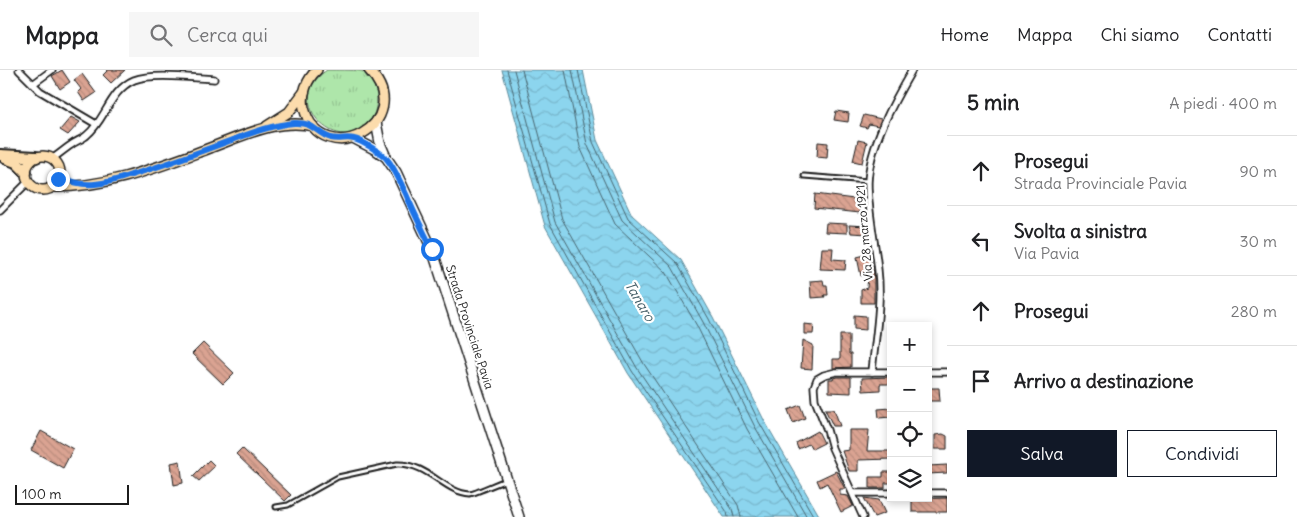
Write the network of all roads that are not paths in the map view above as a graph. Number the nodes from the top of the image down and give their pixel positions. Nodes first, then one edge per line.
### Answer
1 (19, 70) edge
2 (52, 70) edge
3 (317, 70) edge
4 (912, 70) edge
5 (373, 72) edge
6 (214, 79) dead end
7 (33, 84) junction
8 (304, 92) junction
9 (376, 122) junction
10 (96, 124) junction
11 (313, 126) junction
12 (262, 129) junction
13 (353, 138) junction
14 (0, 155) edge
15 (36, 158) junction
16 (52, 158) junction
17 (386, 158) junction
18 (60, 173) junction
19 (804, 176) dead end
20 (27, 177) junction
21 (868, 181) junction
22 (94, 184) junction
23 (51, 187) junction
24 (0, 210) edge
25 (872, 372) junction
26 (887, 372) edge
27 (932, 372) edge
28 (947, 372) edge
29 (347, 474) junction
30 (336, 475) dead end
31 (507, 480) junction
32 (853, 493) junction
33 (887, 493) edge
34 (932, 493) edge
35 (947, 493) edge
36 (276, 507) dead end
37 (519, 517) edge
38 (864, 517) edge

1 - 7 street
2 - 7 street
3 - 8 main road
4 - 21 street, Via 28 marzo 1921
5 - 9 main road
6 - 10 street
7 - 10 street
8 - 11 main road
8 - 12 main road
9 - 13 main road
9 - 17 main road, Strada Provinciale Pavia
10 - 16 street
11 - 12 main road
11 - 13 main road
12 - 22 main road
13 - 17 main road
14 - 15 highway
14 - 20 highway
15 - 16 main road
15 - 20 main road
16 - 18 main road
17 - 31 main road, Strada Provinciale Pavia
18 - 22 main road
18 - 23 main road
19 - 21 lane
20 - 23 main road
20 - 24 street
21 - 25 street, Via 28 marzo 1921
22 - 23 main road
25 - 26 street
25 - 32 street
27 - 28 street
29 - 30 lane
29 - 31 lane
29 - 36 lane
31 - 37 main road, Strada Provinciale Pavia
32 - 33 street
32 - 38 street
34 - 35 street

